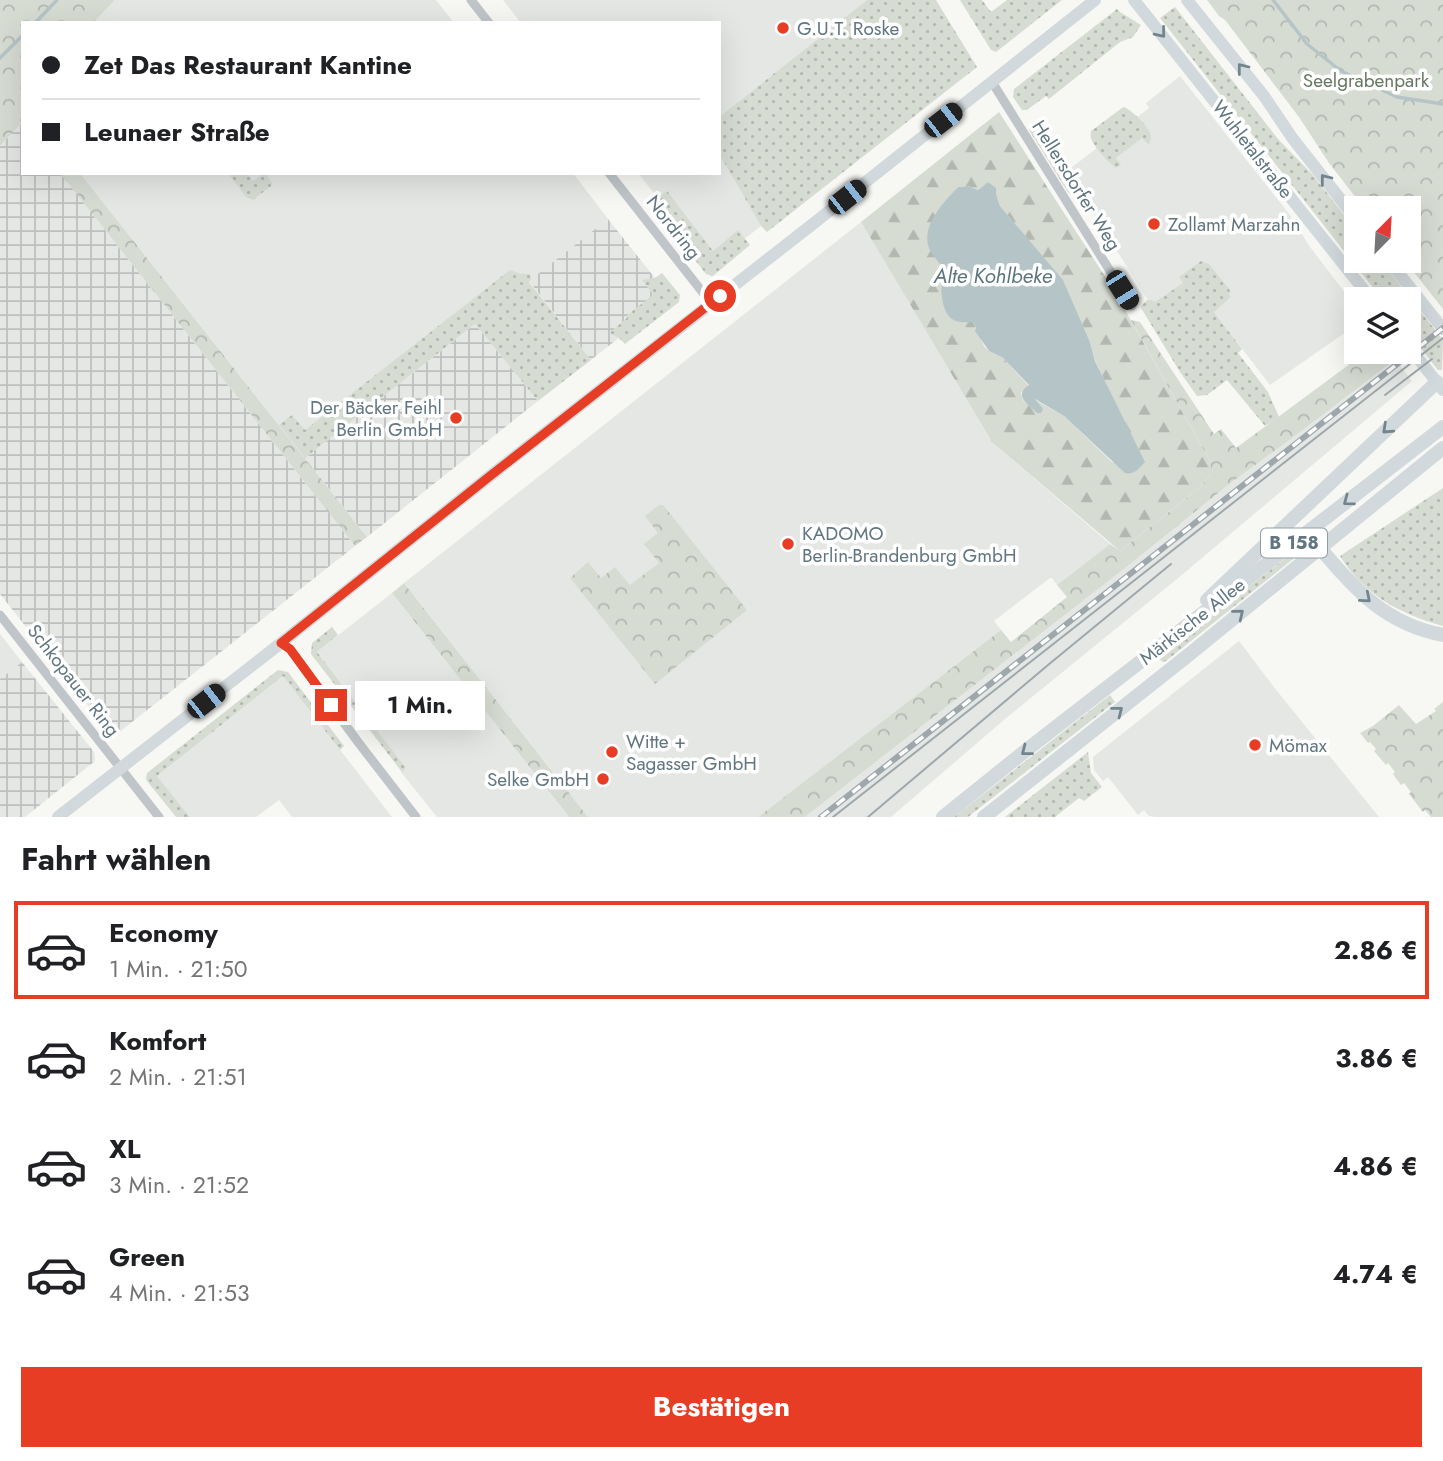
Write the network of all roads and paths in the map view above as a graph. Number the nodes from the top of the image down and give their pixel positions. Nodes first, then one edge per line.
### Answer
1 (471, 0) edge
2 (1095, 0) edge
3 (1134, 0) edge
4 (1187, 0) edge
5 (487, 21) edge
6 (992, 82) junction
7 (611, 175) edge
8 (1344, 204) edge
9 (1399, 273) edge
10 (1361, 287) edge
11 (711, 303) junction
12 (1132, 306) dead end
13 (1443, 329) edge
14 (1421, 360) edge
15 (1441, 383) edge
16 (1442, 428) edge
17 (1443, 448) edge
18 (1320, 548) junction
19 (0, 615) edge
20 (1443, 635) edge
21 (281, 643) junction
22 (1147, 656) junction
23 (120, 768) junction
24 (58, 817) edge
25 (159, 817) edge
26 (416, 817) edge
27 (943, 817) edge
28 (984, 817) edge

1 - 5 street
2 - 6 street
3 -> 10 street, Wuhletalstraße
8 -> 4 street, Wuhletalstraße
6 - 11 street
6 - 12 street, Hellersdorfer Weg
7 - 11 street, Nordring
9 - 13 street
11 - 21 street
14 - 15 street
15 -> 22 main road
16 -> 22 main road, Märkische Allee / B 158
17 - 18 main road, Märkische Allee / B 158
18 -> 20 main road
28 -> 18 main road, Märkische Allee / B 158
19 - 23 street, Schkopauer Ring
21 - 23 street
21 - 26 street
22 -> 27 main road, Märkische Allee / B 158
23 - 24 street
23 - 25 street, Schkopauer Ring

